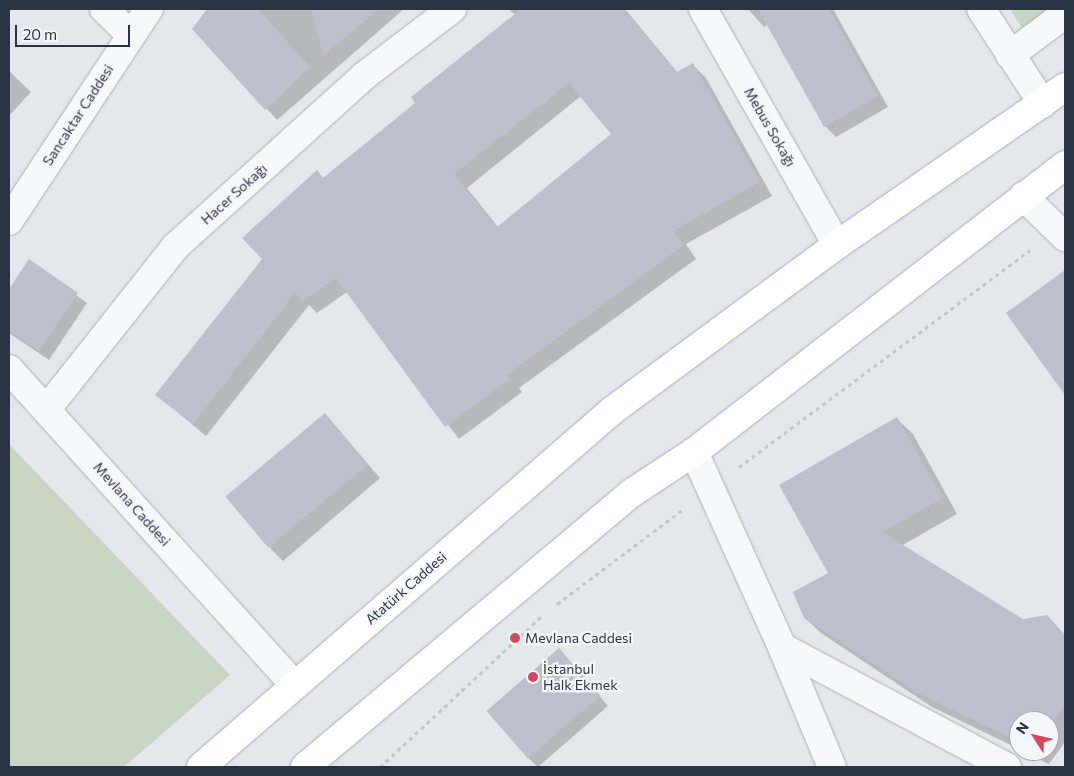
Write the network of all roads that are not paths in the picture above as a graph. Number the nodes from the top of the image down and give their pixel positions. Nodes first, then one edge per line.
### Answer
1 (104, 9) edge
2 (149, 9) edge
3 (452, 9) edge
4 (704, 9) edge
5 (981, 9) edge
6 (1065, 14) edge
7 (130, 34) junction
8 (1010, 55) junction
9 (1065, 87) edge
10 (1043, 104) junction
11 (1065, 165) edge
12 (1023, 196) junction
13 (9, 221) edge
14 (1065, 237) edge
15 (837, 245) junction
16 (9, 369) edge
17 (46, 410) junction
18 (694, 452) junction
19 (782, 647) junction
20 (294, 684) junction
21 (201, 767) edge
22 (305, 767) edge
23 (832, 767) edge
24 (1007, 767) edge

1 - 7 street
2 - 7 street, Sancaktar Caddesi
3 - 17 street, Hacer Sokağı
4 - 15 street, Mebus Sokağı
5 - 8 street
6 - 8 street
7 - 13 street, Sancaktar Caddesi
8 - 10 street
9 - 10 main road, Atatürk Caddesi
10 - 15 main road, Atatürk Caddesi
11 - 12 main road
12 - 14 street
12 - 18 main road
15 - 20 main road, Atatürk Caddesi
16 - 17 street, Mevlana Caddesi
17 - 20 street, Mevlana Caddesi
18 - 19 street
18 - 22 main road
19 - 23 street
19 - 24 street
20 - 21 main road, Atatürk Caddesi

